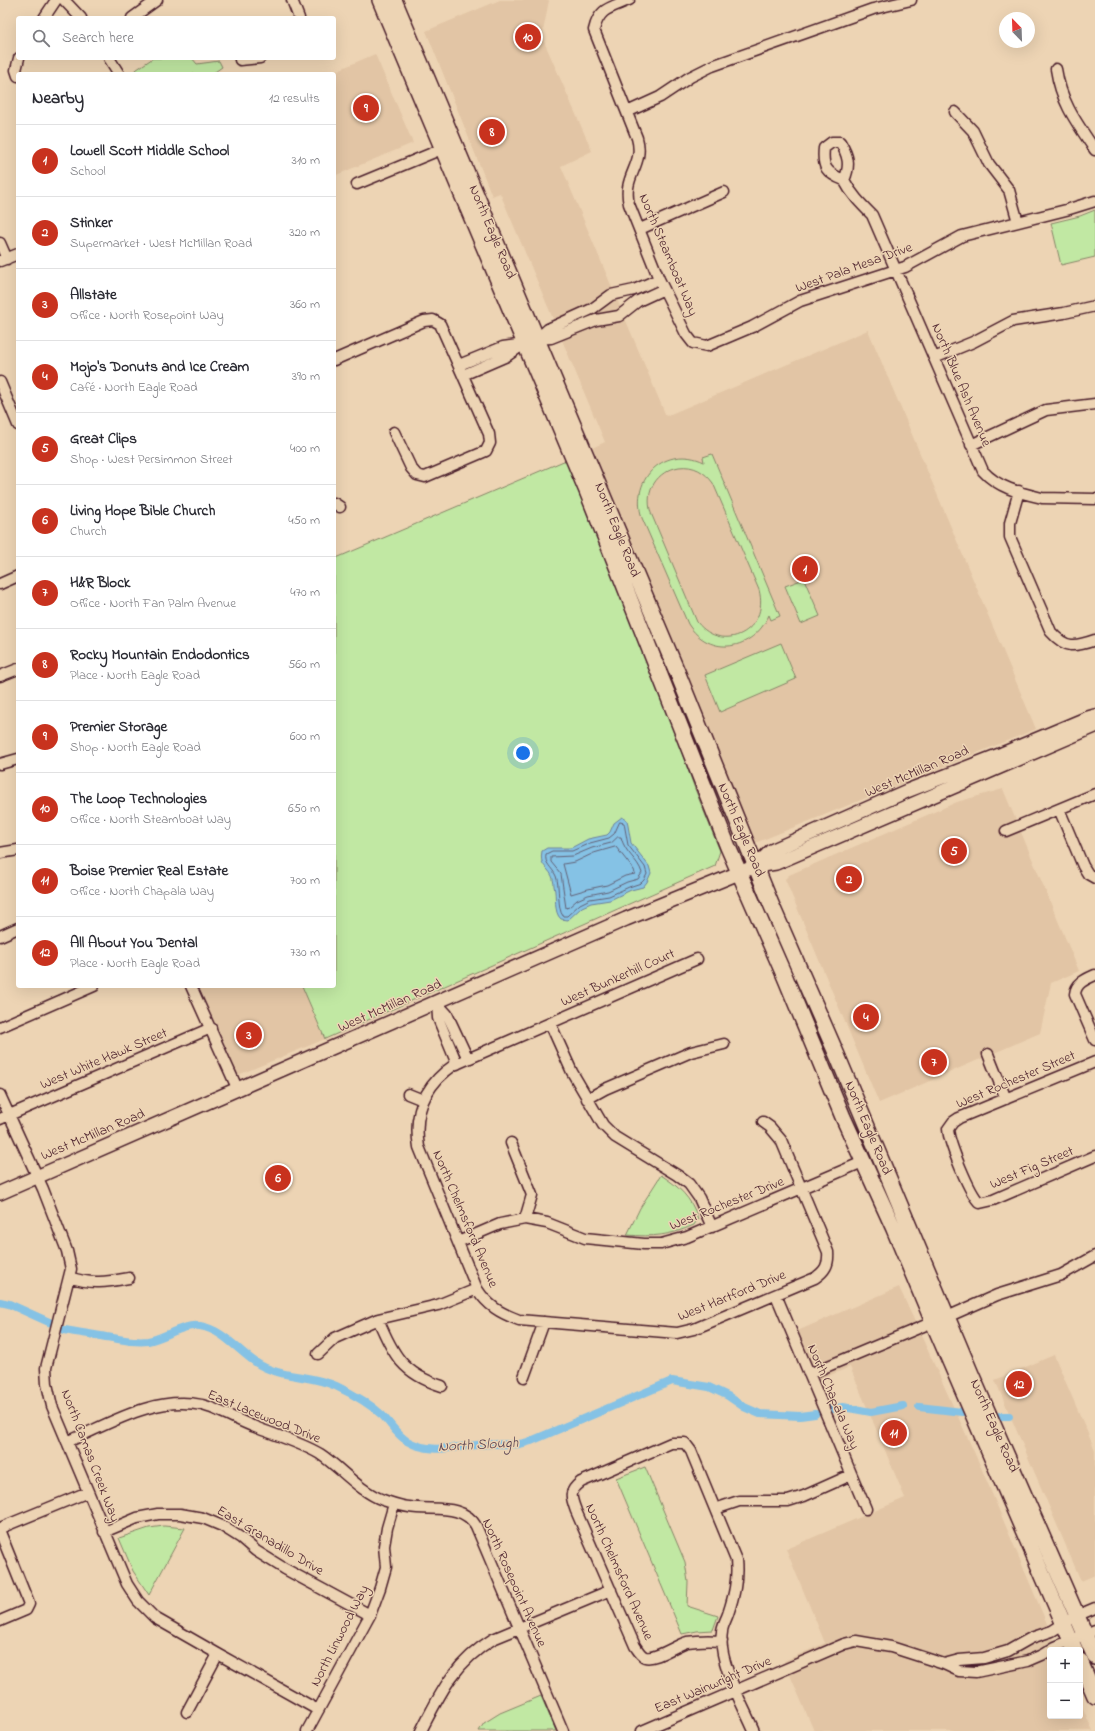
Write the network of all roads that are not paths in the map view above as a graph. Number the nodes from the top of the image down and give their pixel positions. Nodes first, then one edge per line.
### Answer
1 (56, 0) edge
2 (64, 0) edge
3 (157, 0) edge
4 (292, 0) edge
5 (380, 0) edge
6 (394, 0) edge
7 (629, 0) edge
8 (911, 0) edge
9 (45, 16) edge
10 (79, 16) edge
11 (135, 16) edge
12 (298, 16) edge
13 (18, 60) edge
14 (110, 60) edge
15 (1056, 69) dead end
16 (17, 72) edge
17 (118, 72) edge
18 (627, 112) junction
19 (954, 112) dead end
20 (442, 149) junction
21 (1095, 150) edge
22 (844, 180) dead end
23 (357, 184) dead end
24 (724, 192) dead end
25 (1095, 201) edge
26 (1018, 222) junction
27 (640, 229) junction
28 (0, 243) edge
29 (16, 255) edge
30 (3, 260) edge
31 (897, 270) junction
32 (659, 278) junction
33 (664, 289) junction
34 (1095, 306) edge
35 (531, 341) junction
36 (693, 343) joint
37 (934, 358) junction
38 (336, 359) edge
39 (461, 370) junction
40 (0, 382) edge
41 (3, 397) edge
42 (1095, 404) edge
43 (16, 421) edge
44 (394, 432) dead end
45 (971, 445) junction
46 (1019, 492) junction
47 (1095, 498) edge
48 (16, 577) edge
49 (0, 584) edge
50 (1095, 640) edge
51 (16, 670) edge
52 (0, 676) edge
53 (1094, 723) edge
54 (16, 760) edge
55 (0, 764) edge
56 (1095, 794) edge
57 (1059, 809) junction
58 (1006, 831) dead end
59 (16, 850) edge
60 (0, 853) edge
61 (756, 866) junction
62 (739, 873) junction
63 (1095, 878) edge
64 (16, 929) edge
65 (0, 936) edge
66 (697, 959) dead end
67 (1095, 975) edge
68 (89, 988) edge
69 (192, 988) edge
70 (437, 1003) junction
71 (550, 1023) junction
72 (0, 1027) edge
73 (211, 1028) junction
74 (1095, 1040) edge
75 (724, 1044) dead end
76 (988, 1054) dead end
77 (468, 1059) junction
78 (1095, 1062) edge
79 (457, 1064) junction
80 (238, 1090) junction
81 (408, 1094) dead end
82 (0, 1095) edge
83 (1006, 1098) junction
84 (587, 1099) junction
85 (423, 1100) junction
86 (4, 1117) edge
87 (762, 1122) dead end
88 (511, 1143) dead end
89 (1095, 1156) edge
90 (865, 1161) junction
91 (37, 1177) junction
92 (802, 1189) junction
93 (0, 1193) edge
94 (980, 1203) joint
95 (525, 1219) junction
96 (712, 1227) junction
97 (458, 1242) junction
98 (1095, 1256) edge
99 (69, 1277) junction
100 (129, 1278) dead end
101 (477, 1289) junction
102 (776, 1295) junction
103 (940, 1319) junction
104 (378, 1320) junction
105 (544, 1322) junction
106 (318, 1354) dead end
107 (809, 1374) junction
108 (524, 1377) dead end
109 (442, 1386) dead end
110 (67, 1442) junction
111 (851, 1475) junction
112 (88, 1492) junction
113 (394, 1504) junction
114 (715, 1509) junction
115 (866, 1509) dead end
116 (0, 1528) edge
117 (0, 1532) edge
118 (104, 1532) junction
119 (611, 1590) junction
120 (1095, 1608) edge
121 (370, 1615) junction
122 (1076, 1616) junction
123 (0, 1621) edge
124 (1063, 1625) junction
125 (519, 1629) junction
126 (1090, 1632) edge
127 (722, 1641) junction
128 (1073, 1645) edge
129 (218, 1654) junction
130 (1095, 1656) edge
131 (944, 1664) junction
132 (1083, 1668) edge
133 (737, 1690) junction
134 (1095, 1696) edge
135 (318, 1710) junction
136 (187, 1712) dead end
137 (307, 1731) edge
138 (421, 1731) edge
139 (563, 1731) edge
140 (642, 1731) edge
141 (754, 1731) edge

1 - 9 street
2 - 10 street
3 - 11 street
4 - 12 street
5 - 20 highway, North Eagle Road
6 - 35 highway, North Eagle Road
7 - 18 street, North Steamboat Way
8 - 18 street
13 - 16 street
14 - 17 street
15 - 21 street
18 - 27 street, North Steamboat Way
19 - 26 street
20 - 23 street
20 - 35 highway, North Eagle Road
22 - 31 street, North Blue Ash Avenue
24 - 27 street
25 - 26 street, West Pala Mesa Drive
26 - 31 street, West Pala Mesa Drive
27 - 32 street, North Steamboat Way
28 - 30 street
29 - 30 street
31 - 36 street, West Pala Mesa Drive
31 - 37 street, North Blue Ash Avenue
32 - 33 street, North Steamboat Way
32 - 35 street
33 - 35 street
33 - 36 street, North Steamboat Way
34 - 37 street
35 - 39 street
35 - 61 highway, North Eagle Road
35 - 62 highway, North Eagle Road
37 - 45 street, North Blue Ash Avenue
38 - 39 street
39 - 44 street
40 - 41 street
41 - 43 street
42 - 45 street
45 - 46 street, North Blue Ash Avenue
46 - 47 street, North Blue Ash Avenue
46 - 50 street
48 - 49 street
51 - 52 street
53 - 61 main road, West McMillan Road
53 - 61 main road, West McMillan Road
54 - 55 street
56 - 57 street
57 - 58 street
57 - 63 street
59 - 60 street
61 - 62 main road, West McMillan Road
61 - 103 highway, North Eagle Road
62 - 70 main road, West McMillan Road
62 - 90 highway, North Eagle Road
64 - 65 street
66 - 71 street, West Bunkerhill Court
67 - 74 street
68 - 72 street
69 - 73 street
70 - 77 street
70 - 79 street
70 - 80 main road, West McMillan Road
71 - 77 street, West Bunkerhill Court
71 - 84 street
73 - 80 street
73 - 86 street, West White Hawk Street
75 - 84 street
76 - 83 street
77 - 79 street, West Bunkerhill Court
78 - 83 street, West Rochester Street
79 - 85 street, West Bunkerhill Court
80 - 91 main road, West McMillan Road
81 - 85 street
82 - 86 street, North Camas Creek Way
83 - 94 street, West Rochester Street
84 - 96 street
85 - 97 street, North Chelmsford Avenue
86 - 91 street, North Camas Creek Way
87 - 92 street
88 - 95 street
89 - 94 street, West Fig Street
90 - 92 street, West Rochester Drive
90 - 103 highway, North Eagle Road
91 - 93 main road, West McMillan Road
91 - 99 street, North Camas Creek Way
92 - 96 street, West Rochester Drive
92 - 102 street, West Hartford Drive
95 - 96 street, West Rochester Drive
95 - 97 street, West Rochester Drive
97 - 101 street, North Chelmsford Avenue
98 - 103 street
99 - 100 street
99 - 110 street, North Camas Creek Way
101 - 104 street
101 - 105 street, North Chelmsford Avenue
102 - 105 street, West Hartford Drive
102 - 107 street, North Chapala Way
103 - 107 street
103 - 122 highway, North Eagle Road
103 - 124 highway, North Eagle Road
104 - 106 street
104 - 109 street
105 - 108 street
107 - 111 street, North Chapala Way
110 - 112 street, North Camas Creek Way
110 - 113 street, East Lacewood Drive
111 - 114 street
111 - 115 street, North Chapala Way
112 - 116 street
112 - 118 street, North Camas Creek Way
113 - 121 street, North Linwood Way
113 - 125 street, North Rosepoint Avenue
114 - 119 street, North Chelmsford Avenue
114 - 127 street
117 - 123 street
118 - 121 street, East Granadillo Drive
118 - 129 street, North Camas Creek Way
119 - 125 street
119 - 127 street, North Chelmsford Avenue
120 - 122 street
121 - 135 street, North Linwood Way
122 - 124 street
122 - 126 highway, North Eagle Road
124 - 128 highway, North Eagle Road
124 - 131 street
125 - 138 street
125 - 139 street, North Rosepoint Avenue
126 - 128 street, East Wainwright Drive
126 - 130 highway, North Eagle Road
127 - 133 street
128 - 131 street, East Wainwright Drive
129 - 135 street, North Camas Creek Way
129 - 136 street
131 - 133 street, East Wainwright Drive
132 - 134 highway
133 - 140 street, East Wainwright Drive
133 - 141 street
135 - 137 street, North Linwood Way

